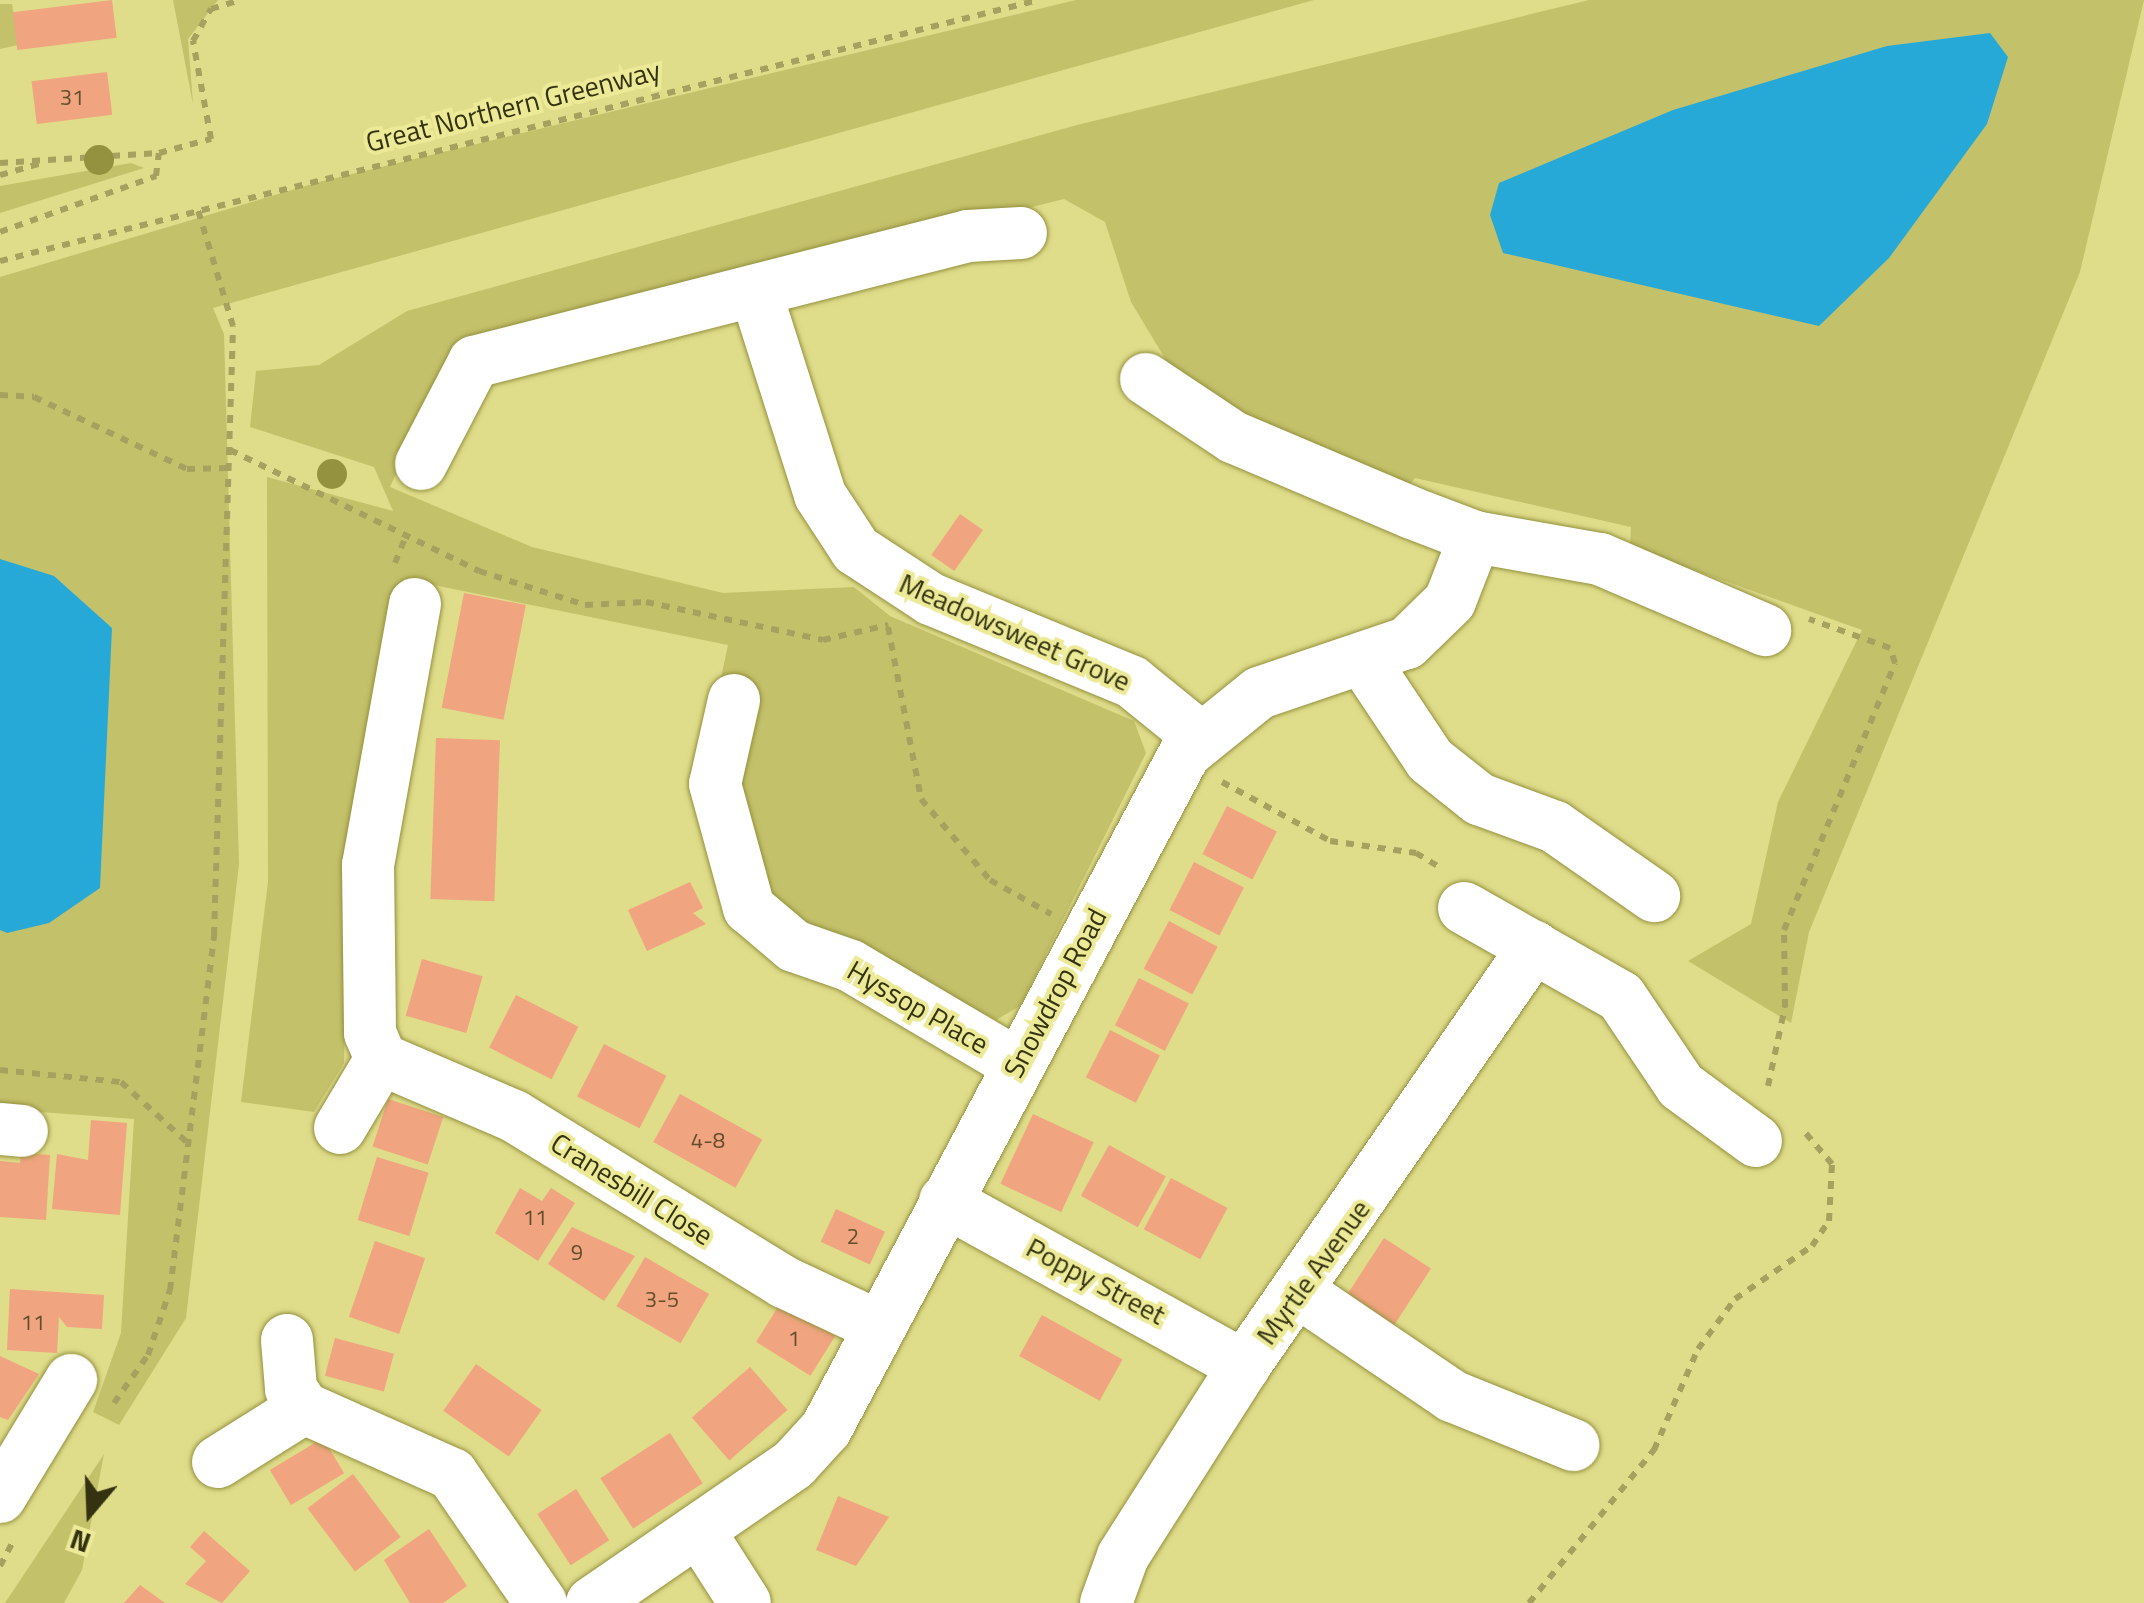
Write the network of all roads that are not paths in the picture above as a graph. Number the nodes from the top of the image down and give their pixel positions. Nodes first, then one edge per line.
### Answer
1 (1021, 233) dead end
2 (757, 296) junction
3 (1146, 379) dead end
4 (421, 464) dead end
5 (1475, 536) junction
6 (415, 604) dead end
7 (1782, 623) road end
8 (1366, 664) junction
9 (734, 700) dead end
10 (1192, 745) junction
11 (1457, 890) road end
12 (1654, 896) dead end
13 (1534, 947) junction
14 (381, 1059) junction
15 (1017, 1064) junction
16 (1777, 1121) road end
17 (340, 1128) dead end
18 (945, 1201) junction
19 (1299, 1292) junction
20 (880, 1327) junction
21 (288, 1340) dead end
22 (1244, 1366) junction
23 (88, 1399) road end
24 (304, 1408) junction
25 (1573, 1444) dead end
26 (218, 1462) dead end
27 (10, 1514) edge
28 (699, 1532) junction
29 (542, 1603) edge
30 (592, 1603) edge
31 (745, 1603) edge
32 (1106, 1603) edge

1 - 2 street
2 - 4 street
2 - 10 street, Meadowsweet Grove
3 - 5 street
5 - 7 street
5 - 8 street, Snowdrop Road
6 - 14 street
8 - 10 street, Snowdrop Road
8 - 12 street
9 - 15 street, Hyssop Place
10 - 15 street, Snowdrop Road
11 - 13 street
13 - 16 street
13 - 19 street, Myrtle Avenue
14 - 17 street
14 - 20 street, Cranesbill Close
15 - 18 street, Snowdrop Road
18 - 20 street, Snowdrop Road
18 - 22 street, Poppy Street
19 - 22 street, Myrtle Avenue
19 - 25 street
20 - 28 street, Snowdrop Road
21 - 24 street
22 - 32 street, Myrtle Avenue
23 - 27 street
24 - 26 street
24 - 29 street
28 - 30 street, Snowdrop Road
28 - 31 street

